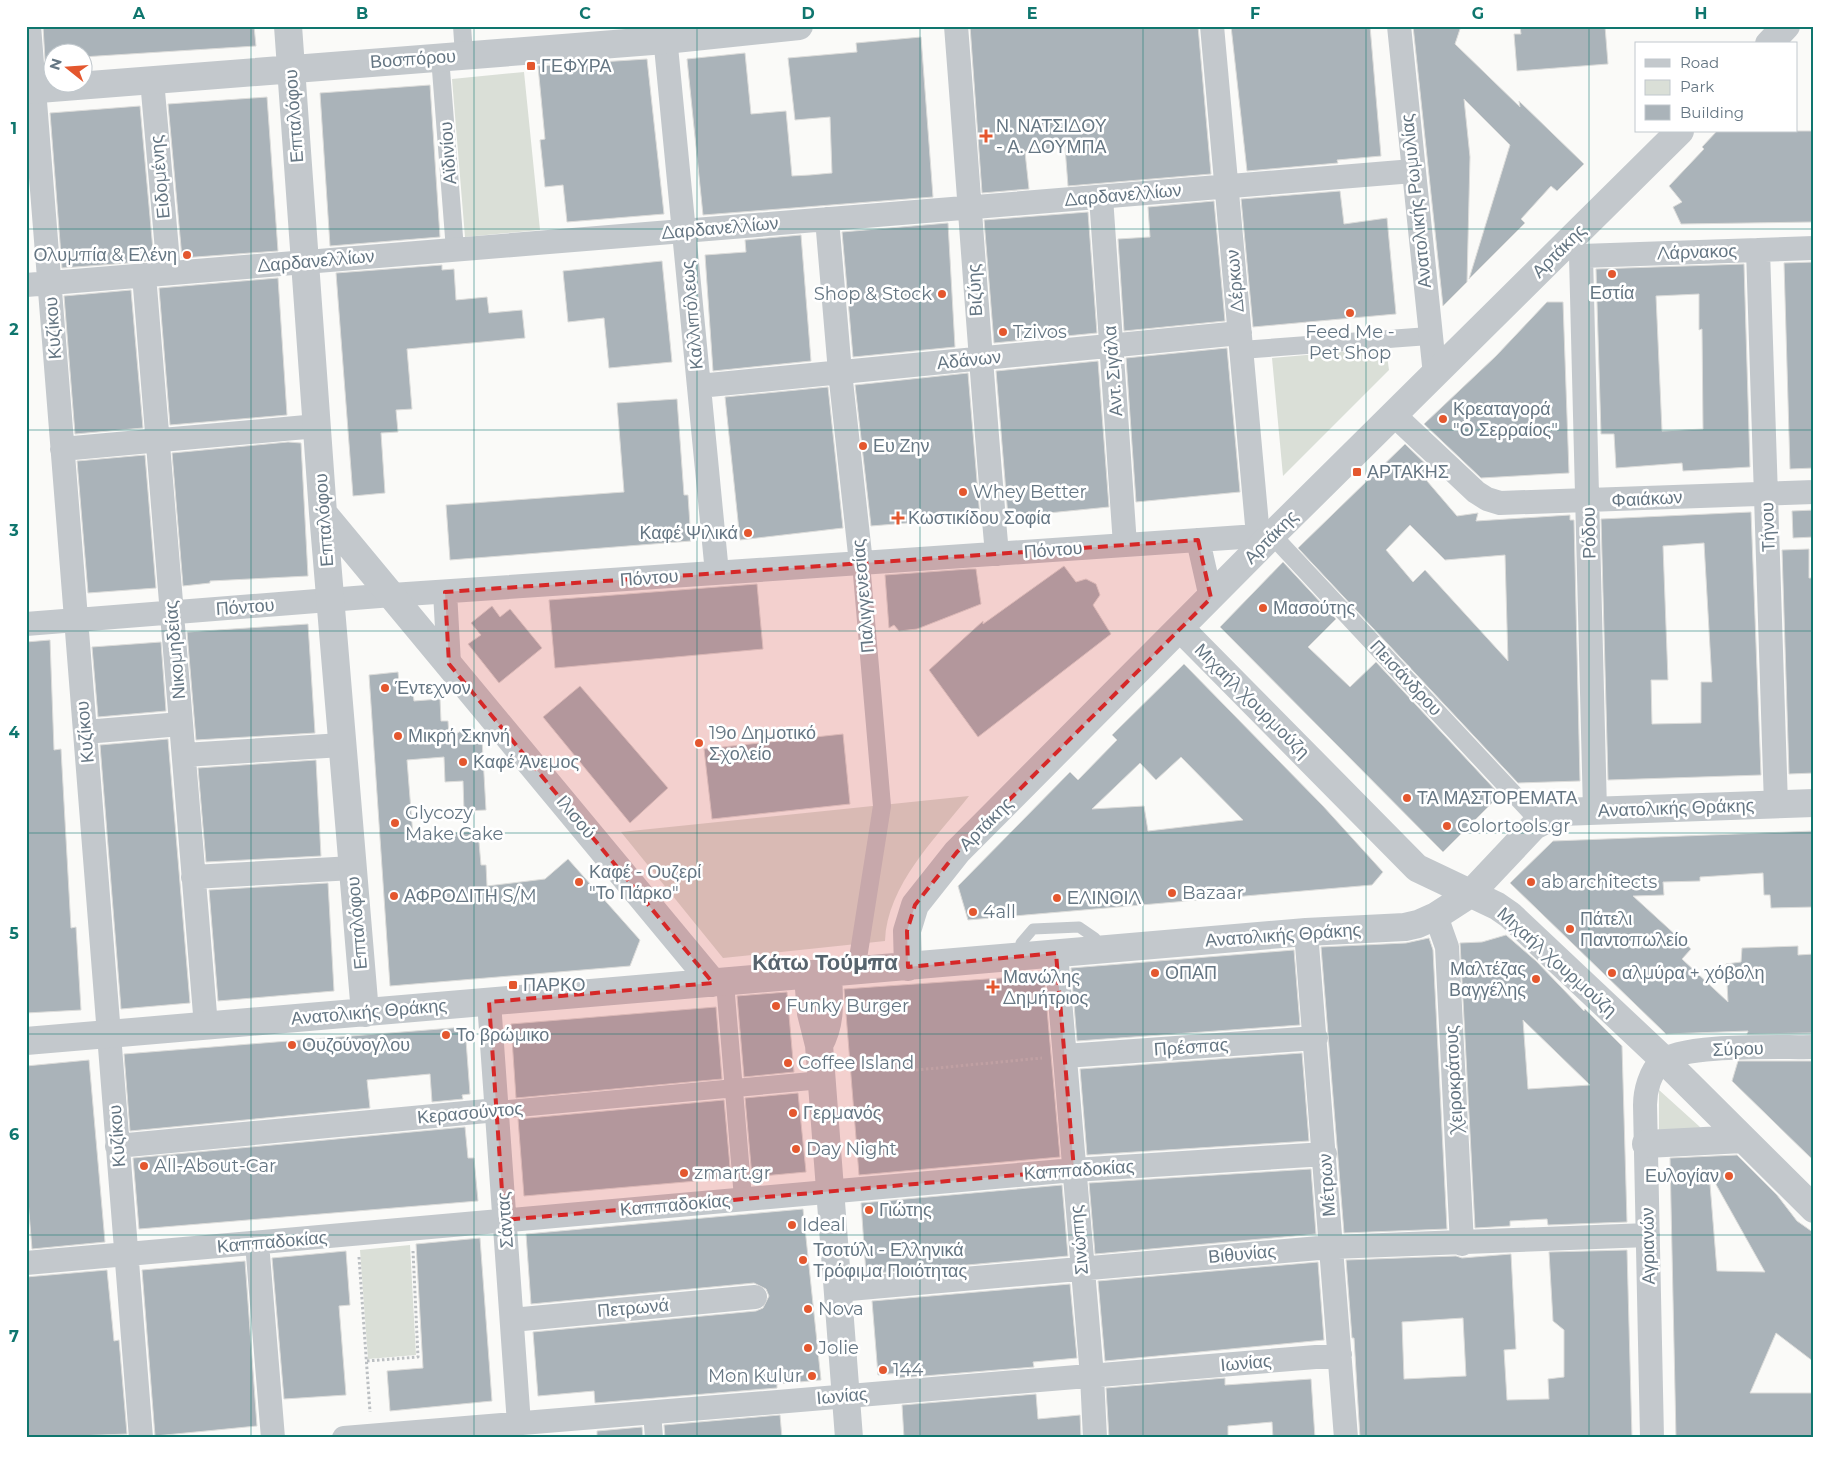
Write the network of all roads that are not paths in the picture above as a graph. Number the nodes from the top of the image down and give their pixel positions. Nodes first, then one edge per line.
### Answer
1 (29, 26) edge
2 (288, 26) edge
3 (462, 26) edge
4 (799, 26) edge
5 (956, 26) edge
6 (1212, 26) edge
7 (1399, 26) edge
8 (1786, 26) edge
9 (664, 33) edge
10 (1771, 42) edge
11 (452, 56) junction
12 (291, 68) junction
13 (152, 80) junction
14 (30, 90) edge
15 (1679, 132) edge
16 (1413, 171) junction
17 (1226, 186) junction
18 (1101, 197) junction
19 (970, 207) junction
20 (827, 219) junction
21 (684, 231) junction
22 (1814, 248) edge
23 (455, 250) junction
24 (1574, 250) junction
25 (1758, 250) junction
26 (305, 262) junction
27 (169, 273) junction
28 (144, 275) junction
29 (38, 284) edge
30 (1429, 336) junction
31 (1240, 341) junction
32 (1111, 345) junction
33 (979, 359) junction
34 (840, 372) junction
35 (1435, 375) junction
36 (698, 386) junction
37 (1394, 415) junction
38 (317, 426) junction
39 (158, 440) junction
40 (62, 449) junction
41 (1814, 492) edge
42 (1767, 493) junction
43 (1588, 501) junction
44 (323, 514) junction
45 (1265, 536) junction
46 (1198, 540) junction
47 (1125, 545) junction
48 (997, 554) junction
49 (861, 563) junction
50 (717, 573) junction
51 (445, 592) junction
52 (392, 595) junction
53 (1211, 598) junction
54 (330, 600) junction
55 (172, 612) junction
56 (76, 620) junction
57 (26, 624) edge
58 (1181, 629) junction
59 (449, 664) junction
60 (181, 724) junction
61 (85, 732) junction
62 (342, 745) junction
63 (184, 755) junction
64 (1814, 803) edge
65 (1776, 805) junction
66 (1595, 811) junction
67 (1540, 822) junction
68 (353, 868) junction
69 (193, 877) junction
70 (1470, 894) junction
71 (1436, 916) junction
72 (1306, 932) junction
73 (1095, 938) dead end
74 (1022, 943) dead end
75 (1056, 954) junction
76 (908, 967) junction
77 (856, 971) junction
78 (818, 975) junction
79 (719, 983) junction
80 (489, 1002) junction
81 (365, 1012) junction
82 (206, 1026) junction
83 (109, 1034) junction
84 (1316, 1038) junction
85 (26, 1041) edge
86 (1814, 1048) edge
87 (1065, 1056) junction
88 (1664, 1060) junction
89 (822, 1080) junction
90 (734, 1088) junction
91 (497, 1110) junction
92 (1743, 1139) junction
93 (1646, 1144) junction
94 (117, 1146) junction
95 (1325, 1154) junction
96 (1074, 1170) junction
97 (830, 1191) junction
98 (743, 1198) junction
99 (1814, 1208) edge
100 (504, 1220) junction
101 (1648, 1235) junction
102 (257, 1243) junction
103 (1462, 1244) junction
104 (1331, 1247) junction
105 (126, 1255) junction
106 (26, 1263) edge
107 (1082, 1267) junction
108 (838, 1290) junction
109 (755, 1297) dead end
110 (512, 1320) junction
111 (1340, 1355) junction
112 (1092, 1376) junction
113 (846, 1396) junction
114 (652, 1412) junction
115 (520, 1430) edge
116 (141, 1438) edge
117 (272, 1438) edge
118 (344, 1438) edge
119 (654, 1438) edge
120 (849, 1438) edge
121 (1095, 1438) edge
122 (1346, 1438) edge
123 (1652, 1438) edge

1 - 14 street, Κυζίκου
2 - 12 street, Επταλόφου
3 - 11 street, Αϊδινίου
4 - 9 street, Βοσπόρου
5 - 19 street, Βιζύης
6 - 17 street, Δέρκων
7 - 16 street, Ανατολικής Ρωμυλίας
8 - 10 street
9 - 11 street, Βοσπόρου
9 - 21 street, Καλλιπόλεως
11 - 12 street, Βοσπόρου
11 - 23 street, Αϊδινίου
12 - 13 street, Βοσπόρου
12 - 26 street, Επταλόφου
13 - 14 street, Βοσπόρου
13 - 27 street, Ειδομένης
14 - 29 street, Κυζίκου
15 - 24 street, Αρτάκης
16 - 17 street, Δαρδανελλίων
16 - 30 street, Ανατολικής Ρωμυλίας
17 - 18 street, Δαρδανελλίων
17 - 31 street, Δέρκων
18 - 19 street, Δαρδανελλίων
18 - 32 street, Αντ. Σιγάλα
19 - 20 street, Δαρδανελλίων
19 - 33 street, Βιζύης
20 - 21 street, Δαρδανελλίων
20 - 34 street, Παλιγγενεσίας
21 - 23 street, Δαρδανελλίων
21 - 36 street, Καλλιπόλεως
22 - 25 street, Λάρνακος
23 - 26 street, Δαρδανελλίων
24 - 25 street, Λάρνακος
24 - 35 street, Αρτάκης
24 - 43 street, Ρόδου
25 - 42 street, Τήνου
26 - 27 street, Δαρδανελλίων
26 - 38 street, Επταλόφου
27 - 28 street, Δαρδανελλίων
28 - 29 street, Δαρδανελλίων
28 - 39 street, Νικομηδείας
29 - 40 street, Κυζίκου
30 - 31 street
30 - 35 street, Ανατολικής Ρωμυλίας
31 - 32 street, Αδάνων
31 - 45 street, Δέρκων
32 - 33 street, Αδάνων
32 - 47 street, Αντ. Σιγάλα
33 - 34 street, Αδάνων
33 - 48 street, Βιζύης
34 - 36 street, Αδάνων
34 - 49 street, Παλιγγενεσίας
35 - 37 street, Αρτάκης
36 - 50 street, Καλλιπόλεως
37 - 43 street, Φαιάκων
37 - 45 street, Αρτάκης
38 - 39 street
38 - 44 street, Επταλόφου
39 - 40 street
39 - 55 street, Νικομηδείας
40 - 56 street, Κυζίκου
41 - 42 street, Φαιάκων
42 - 43 street, Φαιάκων
42 - 65 street, Τήνου
43 - 66 street, Ρόδου
44 - 52 street, Ιλισού
44 - 54 street, Επταλόφου
45 - 46 street, Πόντου
45 - 53 street, Αρτάκης
45 - 67 street, Πεισάνδρου
46 - 47 street, Πόντου
46 - 53 street
47 - 48 street, Πόντου
48 - 49 street, Πόντου
49 - 50 street, Πόντου
49 - 77 street, Παλιγγενεσίας
50 - 51 street, Πόντου
51 - 52 street, Πόντου
51 - 59 street
52 - 54 street, Πόντου
52 - 59 street, Ιλισού
53 - 58 street, Αρτάκης
54 - 55 street, Πόντου
54 - 62 street, Επταλόφου
55 - 56 street, Πόντου
55 - 60 street, Νικομηδείας
56 - 57 street, Πόντου
56 - 61 street, Κυζίκου
58 - 70 street, Μιχαήλ Χουρμούζη
58 - 76 street, Αρτάκης
59 - 79 street, Ιλισού
60 - 61 street
60 - 63 street, Νικομηδείας
61 - 83 street, Κυζίκου
62 - 63 street
62 - 68 street, Επταλόφου
63 - 69 street, Νικομηδείας
64 - 65 street, Ανατολικής Θράκης
65 - 66 street, Ανατολικής Θράκης
66 - 67 street, Ανατολικής Θράκης
67 - 70 street, Ανατολικής Θράκης
68 - 69 street
68 - 81 street, Επταλόφου
69 - 82 street, Νικομηδείας
70 - 71 street, Ανατολικής Θράκης
70 - 88 street, Μιχαήλ Χουρμούζη
71 - 72 street, Ανατολικής Θράκης
71 - 103 street, Χειροκράτους
72 - 75 street, Ανατολικής Θράκης
72 - 84 street, Μέτρων
73 - 74 lane
75 - 76 street, Ανατολικής Θράκης
75 - 87 street, Σινώπης
76 - 77 street, Ανατολικής Θράκης
77 - 78 street, Ανατολικής Θράκης
78 - 79 street, Ανατολικής Θράκης
78 - 89 street
79 - 80 street, Ανατολικής Θράκης
79 - 90 street
80 - 81 street, Ανατολικής Θράκης
80 - 91 street, Σάντας
81 - 82 street, Ανατολικής Θράκης
82 - 83 street, Ανατολικής Θράκης
83 - 85 street, Ανατολικής Θράκης
83 - 94 street, Κυζίκου
84 - 87 street, Πρέσπας
84 - 95 street, Μέτρων
86 - 88 street, Σύρου
87 - 96 street, Σινώπης
88 - 92 street, Μιχαήλ Χουρμούζη
88 - 93 street, Αγριανών
89 - 90 street, Κερασούντος
89 - 97 street
90 - 91 street, Κερασούντος
90 - 98 street
91 - 94 street, Κερασούντος
91 - 100 street, Σάντας
92 - 93 street
92 - 99 street, Μιχαήλ Χουρμούζη
93 - 101 street, Αγριανών
94 - 105 street, Κυζίκου
95 - 96 street, Καππαδοκίας
95 - 104 street, Μέτρων
96 - 97 street, Καππαδοκίας
96 - 107 street, Σινώπης
97 - 98 street, Καππαδοκίας
97 - 108 street
98 - 100 street, Καππαδοκίας
100 - 102 street, Καππαδοκίας
100 - 110 street, Σάντας
101 - 103 street, Βιθυνίας
101 - 123 street, Αγριανών
102 - 105 street, Καππαδοκίας
102 - 117 street
103 - 104 street, Βιθυνίας
104 - 107 street, Βιθυνίας
104 - 111 street, Μέτρων
105 - 106 street, Καππαδοκίας
105 - 116 street, Κυζίκου
107 - 108 street, Βιθυνίας
107 - 112 street, Σινώπης
108 - 113 street
109 - 110 street, Πετρωνά
110 - 115 street, Σάντας
111 - 112 street, Ιωνίας
111 - 122 street, Μέτρων
112 - 113 street, Ιωνίας
112 - 121 street, Σινώπης
113 - 114 street, Ιωνίας
113 - 120 street
114 - 115 street, Ιωνίας
114 - 119 street
115 - 118 street, Ιωνίας

